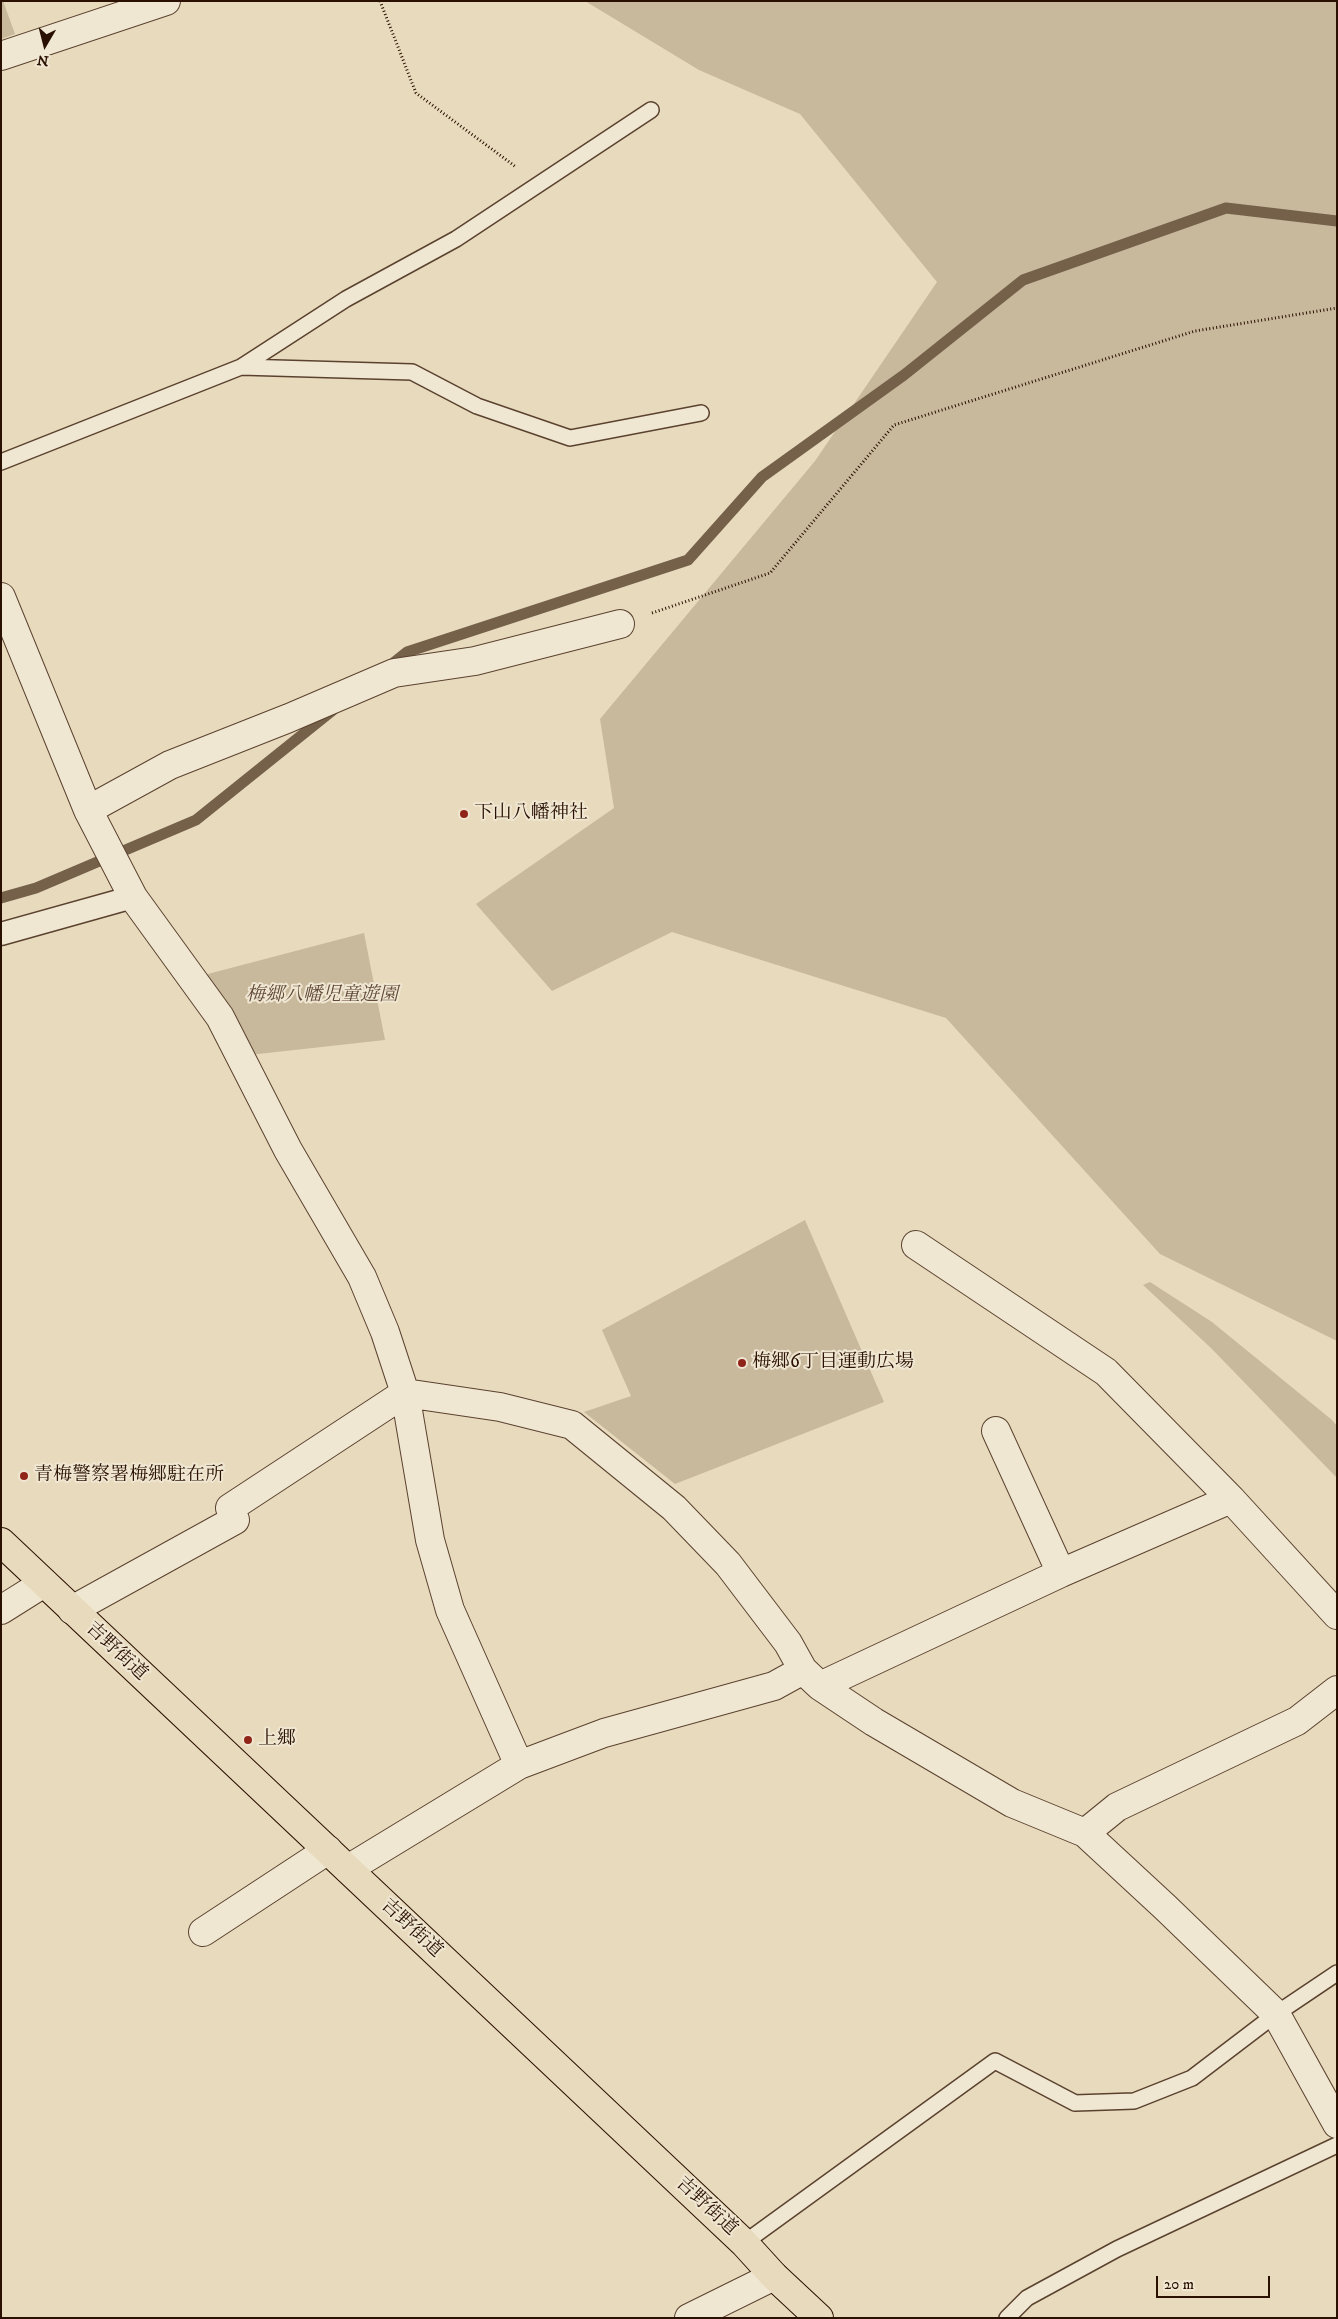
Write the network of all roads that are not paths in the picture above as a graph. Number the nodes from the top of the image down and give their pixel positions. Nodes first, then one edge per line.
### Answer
1 (166, 1) edge
2 (1, 56) edge
3 (651, 110) dead end
4 (241, 367) junction
5 (701, 414) dead end
6 (1, 462) edge
7 (1, 597) edge
8 (620, 624) road end
9 (88, 810) junction
10 (133, 896) junction
11 (1, 934) edge
12 (916, 1246) dead end
13 (405, 1393) junction
14 (996, 1431) dead end
15 (1231, 1499) junction
16 (1, 1542) edge
17 (1061, 1573) junction
18 (44, 1583) junction
19 (1, 1610) edge
20 (72, 1610) junction
21 (1337, 1615) edge
22 (811, 1678) junction
23 (1337, 1690) edge
24 (519, 1764) junction
25 (1085, 1833) junction
26 (328, 1850) junction
27 (348, 1870) junction
28 (203, 1932) dead end
29 (1337, 1972) edge
30 (1276, 2014) junction
31 (1337, 2124) edge
32 (1337, 2145) edge
33 (744, 2243) junction
34 (774, 2276) junction
35 (689, 2318) edge
36 (820, 2318) edge
37 (1007, 2318) edge

1 - 2 street
3 - 4 lane
4 - 5 lane
4 - 6 lane
7 - 9 street
8 - 9 street
9 - 10 street
10 - 11 street
10 - 13 street
12 - 15 street
13 - 20 street
13 - 22 street
13 - 24 street
14 - 17 street
15 - 17 street
15 - 21 street
16 - 18 main road, 吉野街道
17 - 22 street
18 - 19 street
18 - 20 main road, 吉野街道
20 - 26 main road, 吉野街道
22 - 24 street
22 - 25 street
23 - 25 street
24 - 27 street
25 - 30 street
26 - 27 main road, 吉野街道
26 - 28 street
27 - 33 main road, 吉野街道
29 - 30 lane
30 - 31 street
30 - 33 lane
32 - 37 lane
33 - 34 main road, 吉野街道
34 - 35 street
34 - 36 main road, 吉野街道

